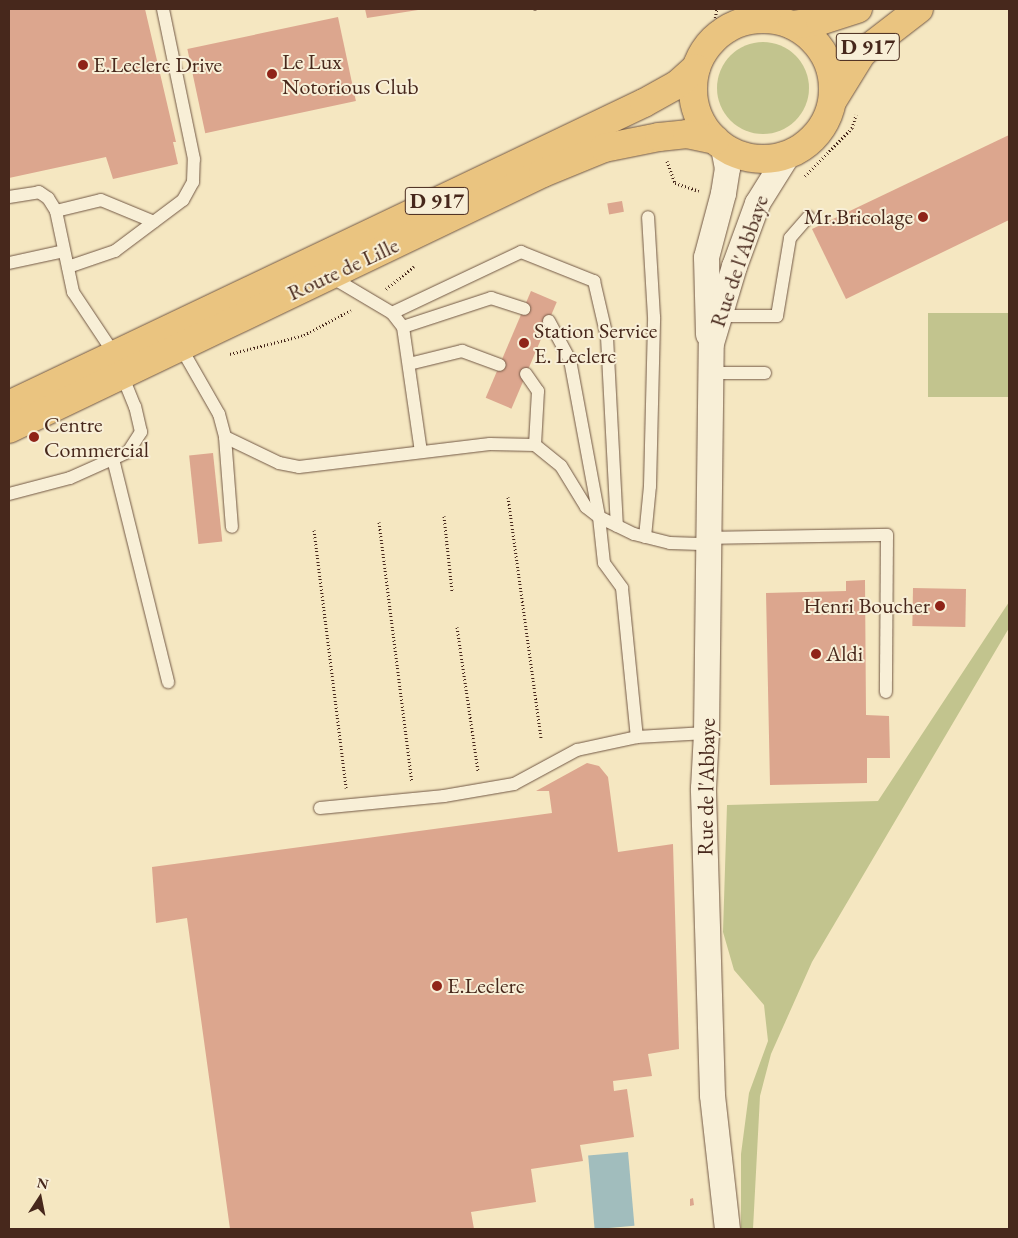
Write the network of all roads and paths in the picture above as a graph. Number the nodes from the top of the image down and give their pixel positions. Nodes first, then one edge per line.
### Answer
1 (163, 9) edge
2 (717, 9) edge
3 (858, 9) edge
4 (919, 9) edge
5 (792, 25) junction
6 (711, 42) junction
7 (696, 68) junction
8 (833, 100) junction
9 (659, 136) junction
10 (719, 144) junction
11 (787, 155) junction
12 (9, 197) edge
13 (721, 199) junction
14 (56, 211) junction
15 (648, 217) dead end
16 (808, 217) dead end
17 (154, 222) junction
18 (64, 251) junction
19 (9, 263) edge
20 (68, 267) junction
21 (328, 275) junction
22 (524, 309) dead end
23 (392, 314) junction
24 (718, 316) junction
25 (549, 321) dead end
26 (403, 327) junction
27 (711, 343) junction
28 (180, 346) junction
29 (409, 364) junction
30 (118, 365) junction
31 (500, 365) dead end
32 (710, 373) junction
33 (766, 373) dead end
34 (526, 374) dead end
35 (9, 405) edge
36 (9, 429) edge
37 (225, 437) junction
38 (535, 444) junction
39 (421, 452) junction
40 (113, 459) junction
41 (9, 494) edge
42 (508, 497) dead end
43 (444, 516) dead end
44 (599, 517) junction
45 (379, 522) dead end
46 (617, 526) junction
47 (232, 527) dead end
48 (314, 530) dead end
49 (644, 537) junction
50 (708, 541) junction
51 (452, 591) dead end
52 (457, 627) dead end
53 (168, 682) dead end
54 (886, 692) dead end
55 (706, 733) junction
56 (637, 737) junction
57 (541, 739) dead end
58 (478, 772) dead end
59 (414, 799) junction
60 (348, 806) junction
61 (320, 808) dead end
62 (727, 1229) edge

1 - 17 lane
2 - 6 path
3 - 5 main road, D 917
4 - 8 main road, D 917
5 - 6 main road
5 - 8 main road
6 - 7 main road
7 - 10 main road
7 - 30 main road, Route de Lille / D 917
8 - 11 main road
9 - 10 main road, Route de Lille / D 917
9 - 13 path
9 - 21 main road, Route de Lille / D 917
10 - 11 main road
10 - 13 street, Rue de l'Abbaye
11 - 24 street, Rue de l'Abbaye
12 - 14 lane
13 - 27 street, Rue de l'Abbaye
14 - 17 lane
14 - 18 lane
15 - 49 lane
16 - 24 lane
17 - 20 lane
18 - 19 lane
18 - 20 lane
20 - 30 lane
21 - 23 lane
21 - 28 main road, Route de Lille / D 917
22 - 26 lane
23 - 26 lane
23 - 46 lane
24 - 27 street, Rue de l'Abbaye
25 - 44 lane
26 - 29 lane
27 - 32 street, Rue de l'Abbaye
28 - 30 main road, Route de Lille / D 917
28 - 37 lane
29 - 31 lane
29 - 39 lane
30 - 35 main road, Route de Lille / D 917
30 - 36 main road, Route de Lille / D 917
30 - 40 lane
32 - 33 lane
32 - 50 street, Rue de l'Abbaye
34 - 38 lane
37 - 39 lane
37 - 47 lane
38 - 39 lane
38 - 44 lane
40 - 41 lane
40 - 53 lane
42 - 57 path
43 - 51 path
44 - 46 lane
44 - 56 lane
45 - 59 path
46 - 49 lane
48 - 60 path
49 - 50 lane
50 - 54 lane
50 - 55 street, Rue de l'Abbaye
52 - 58 path
55 - 56 lane
55 - 62 street, Rue de l'Abbaye
56 - 59 lane
59 - 60 lane
60 - 61 lane

